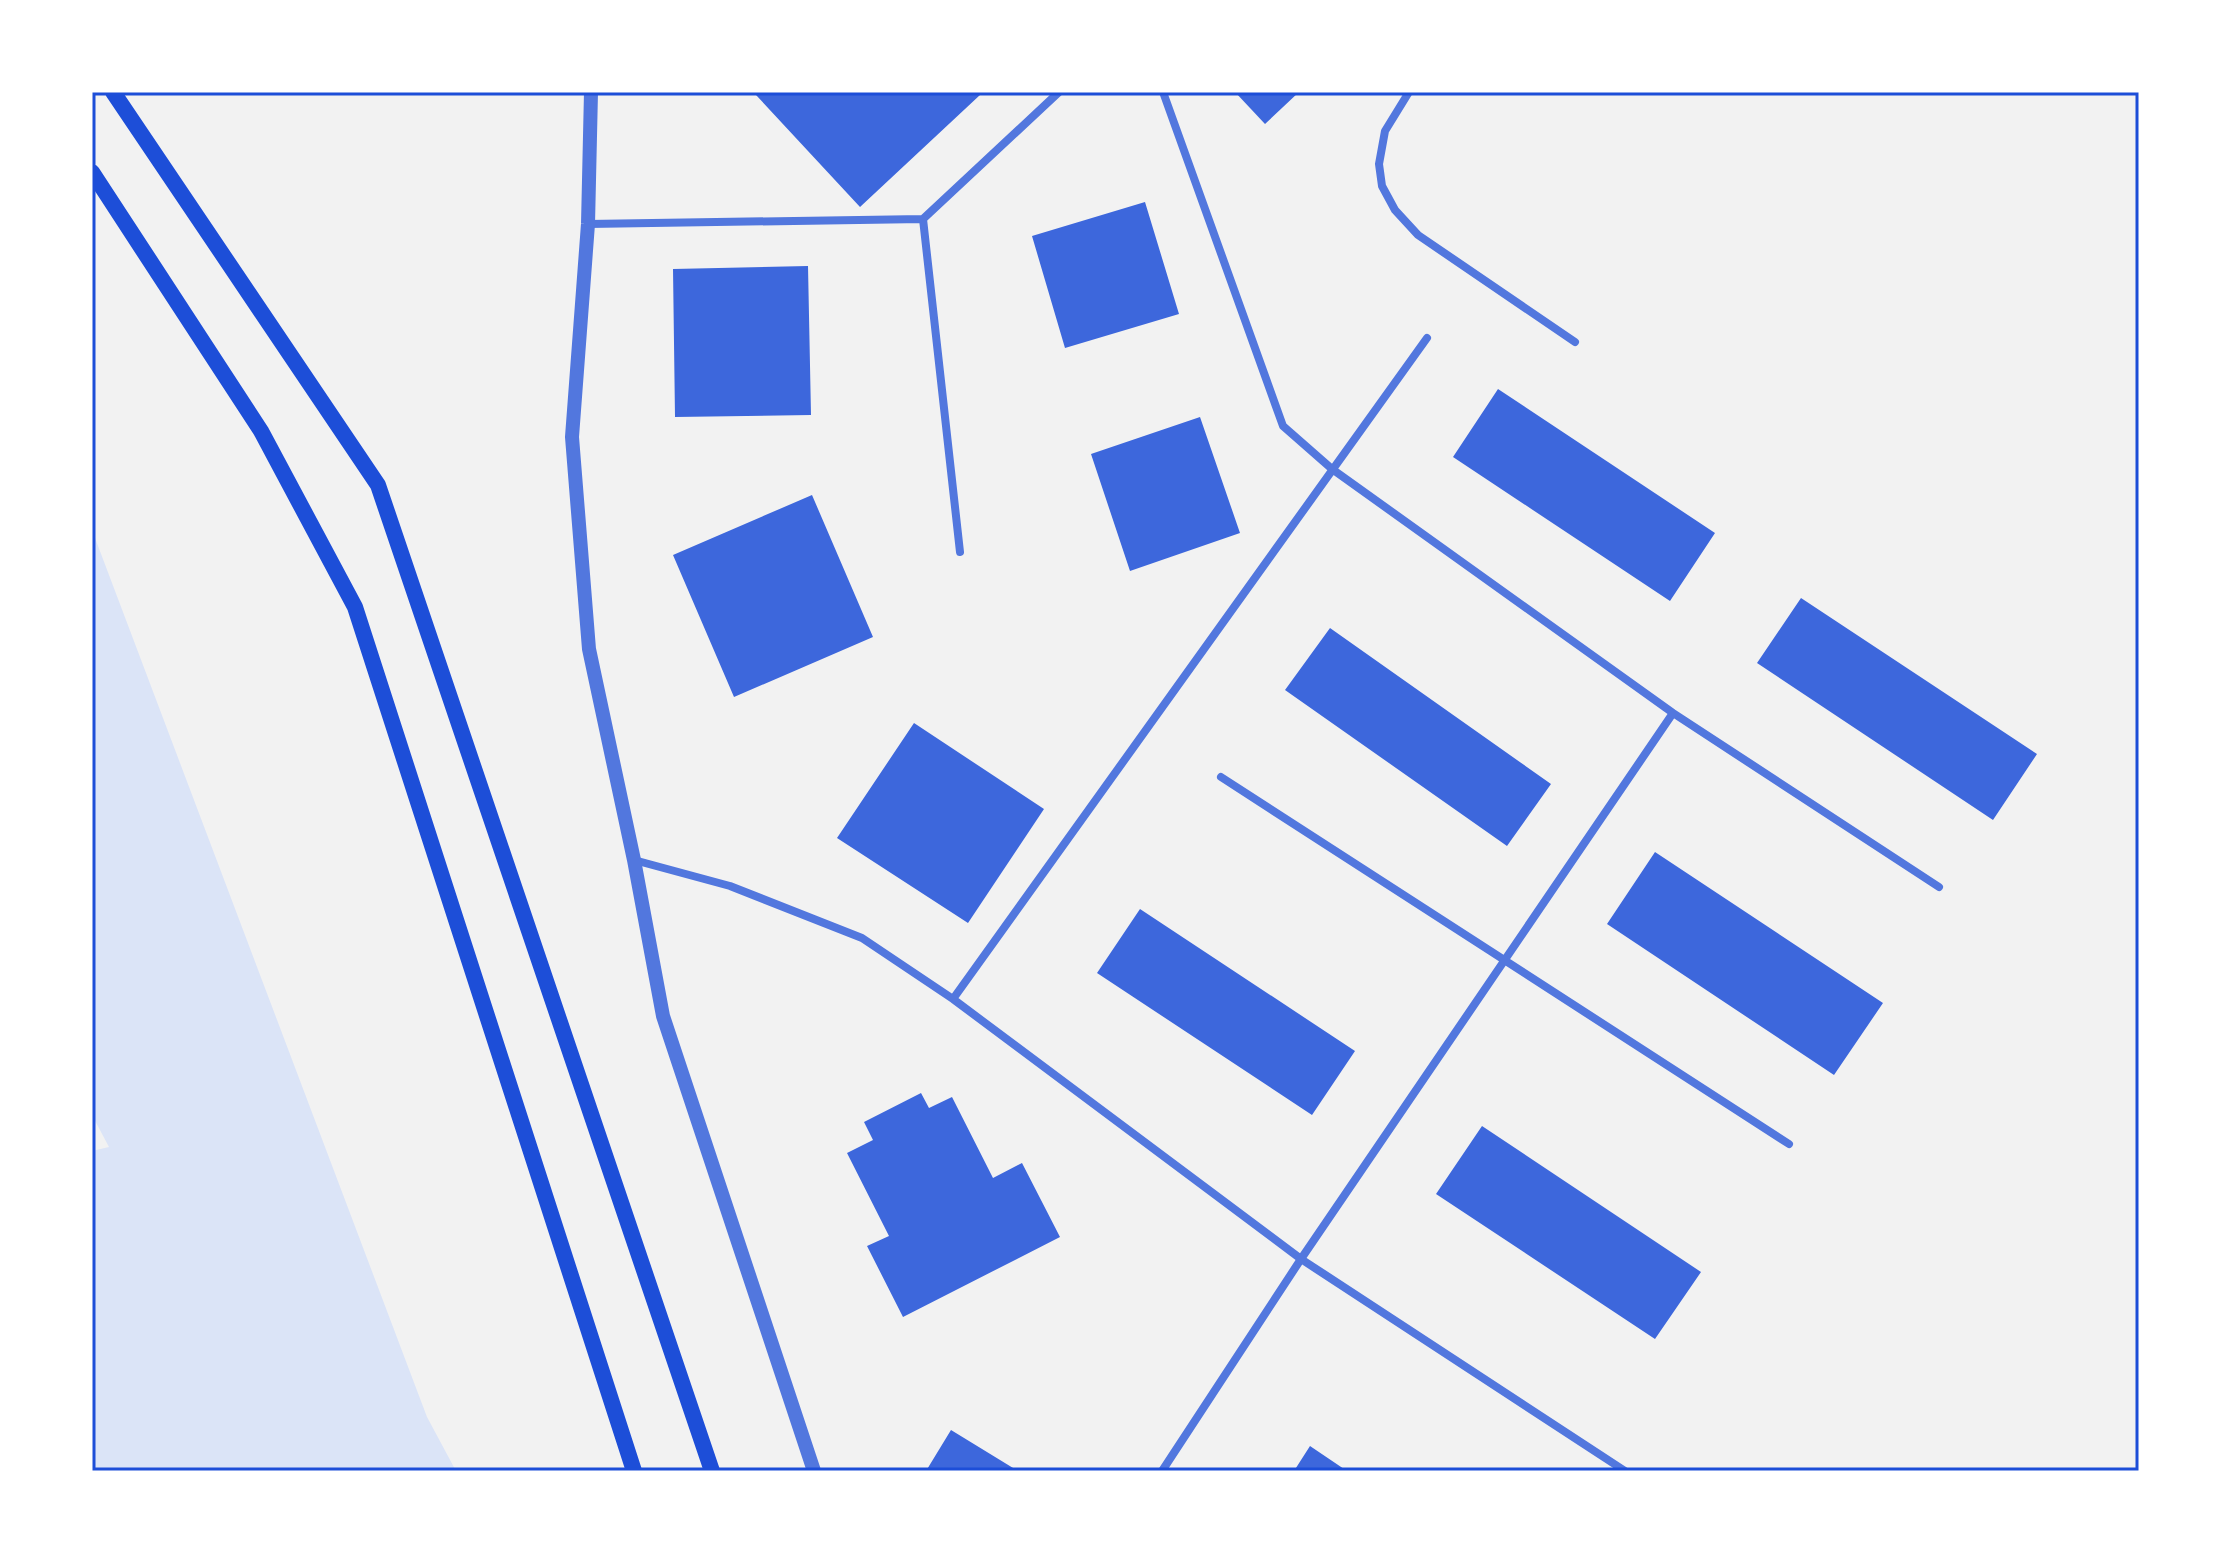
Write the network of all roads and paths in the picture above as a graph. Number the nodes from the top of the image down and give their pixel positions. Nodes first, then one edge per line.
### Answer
1 (113, 92) edge
2 (591, 92) edge
3 (1059, 92) edge
4 (1163, 92) edge
5 (1409, 92) edge
6 (92, 172) edge
7 (923, 219) junction
8 (588, 224) junction
9 (1427, 338) dead end
10 (1575, 342) dead end
11 (1332, 469) junction
12 (960, 552) dead end
13 (1673, 713) junction
14 (1221, 777) dead end
15 (634, 860) junction
16 (1939, 887) dead end
17 (1505, 960) junction
18 (953, 999) junction
19 (1789, 1144) dead end
20 (1301, 1259) junction
21 (634, 1471) edge
22 (712, 1471) edge
23 (814, 1471) edge
24 (1162, 1471) edge
25 (1625, 1471) edge

1 - 22 main road
2 - 8 street
3 - 7 street
4 - 11 street
5 - 10 street
6 - 21 main road
7 - 8 street
7 - 12 street
8 - 15 street
9 - 11 street
11 - 13 street
11 - 18 street
13 - 16 street
13 - 17 street
14 - 17 street
15 - 18 street
15 - 23 street
17 - 19 street
17 - 20 street
18 - 20 street
20 - 24 street
20 - 25 street

